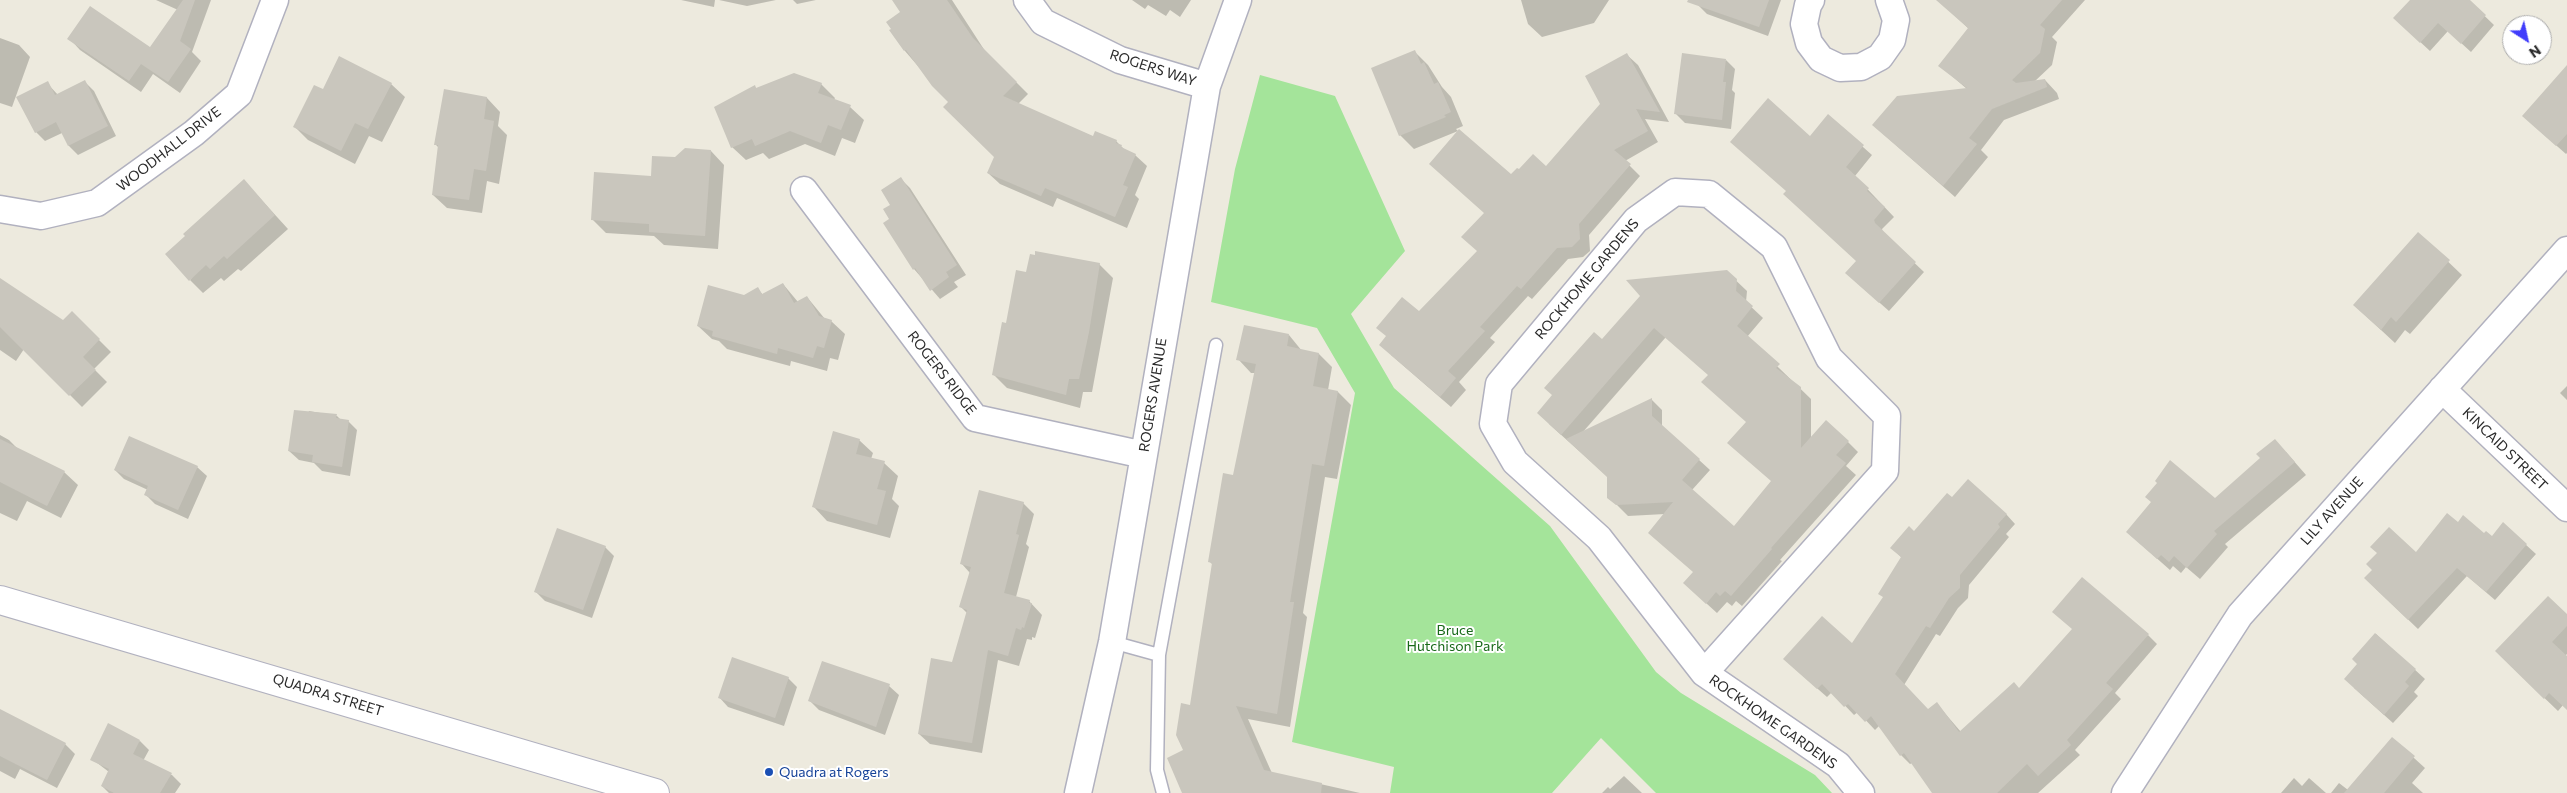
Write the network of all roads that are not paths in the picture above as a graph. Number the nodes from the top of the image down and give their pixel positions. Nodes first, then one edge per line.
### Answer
1 (275, 0) edge
2 (1027, 0) edge
3 (1238, 0) edge
4 (1811, 0) edge
5 (1889, 0) edge
6 (1207, 86) junction
7 (804, 190) dead end
8 (0, 209) edge
9 (2567, 250) edge
10 (1216, 345) dead end
11 (2442, 390) junction
12 (1144, 455) junction
13 (2567, 508) edge
14 (0, 600) edge
15 (1112, 642) junction
16 (1159, 655) junction
17 (1704, 674) junction
18 (655, 793) edge
19 (1078, 793) edge
20 (1163, 793) edge
21 (1861, 793) edge
22 (2125, 793) edge

1 - 8 street, WOODHALL DRIVE
2 - 6 street, ROGERS WAY
3 - 6 street, ROGERS AVENUE
4 - 5 street
6 - 12 street, ROGERS AVENUE
7 - 12 street, ROGERS RIDGE
9 - 11 street, LILY AVENUE
10 - 16 lane
11 - 13 street, KINCAID STREET
11 - 22 street, LILY AVENUE
12 - 15 street, ROGERS AVENUE
14 - 18 main road, QUADRA STREET
15 - 16 lane
15 - 19 street, ROGERS AVENUE
16 - 20 lane
17 - 17 street, ROCKHOME GARDENS
17 - 21 street, ROCKHOME GARDENS

